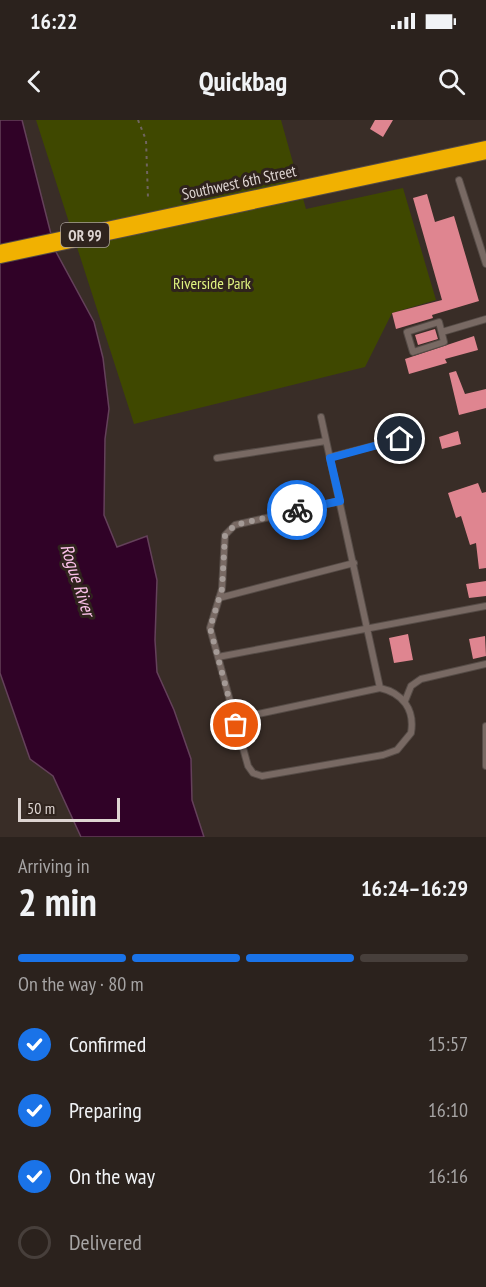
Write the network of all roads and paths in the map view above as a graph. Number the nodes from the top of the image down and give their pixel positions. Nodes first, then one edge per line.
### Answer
1 (138, 120) edge
2 (486, 150) edge
3 (459, 180) dead end
4 (148, 198) dead end
5 (0, 254) edge
6 (486, 264) edge
7 (486, 319) edge
8 (442, 332) junction
9 (321, 417) dead end
10 (400, 439) dead end
11 (327, 441) junction
12 (217, 458) dead end
13 (330, 458) junction
14 (340, 501) junction
15 (354, 563) junction
16 (219, 598) junction
17 (486, 606) edge
18 (369, 627) junction
19 (218, 657) junction
20 (486, 664) edge
21 (380, 688) junction
22 (405, 701) junction
23 (235, 719) junction
24 (486, 726) edge
25 (486, 766) edge

1 - 4 path
2 - 5 highway, Southwest 6th Street / OR 99
3 - 6 lane
7 - 8 lane
8 - 8 lane
9 - 11 lane
10 - 13 lane
11 - 12 lane
11 - 13 lane
13 - 14 lane
14 - 15 lane
14 - 16 lane
15 - 16 lane
15 - 18 lane
16 - 19 lane
17 - 18 lane
18 - 19 lane
18 - 21 lane
19 - 23 lane
20 - 22 lane
21 - 22 lane
21 - 23 lane
22 - 23 lane
24 - 25 lane

